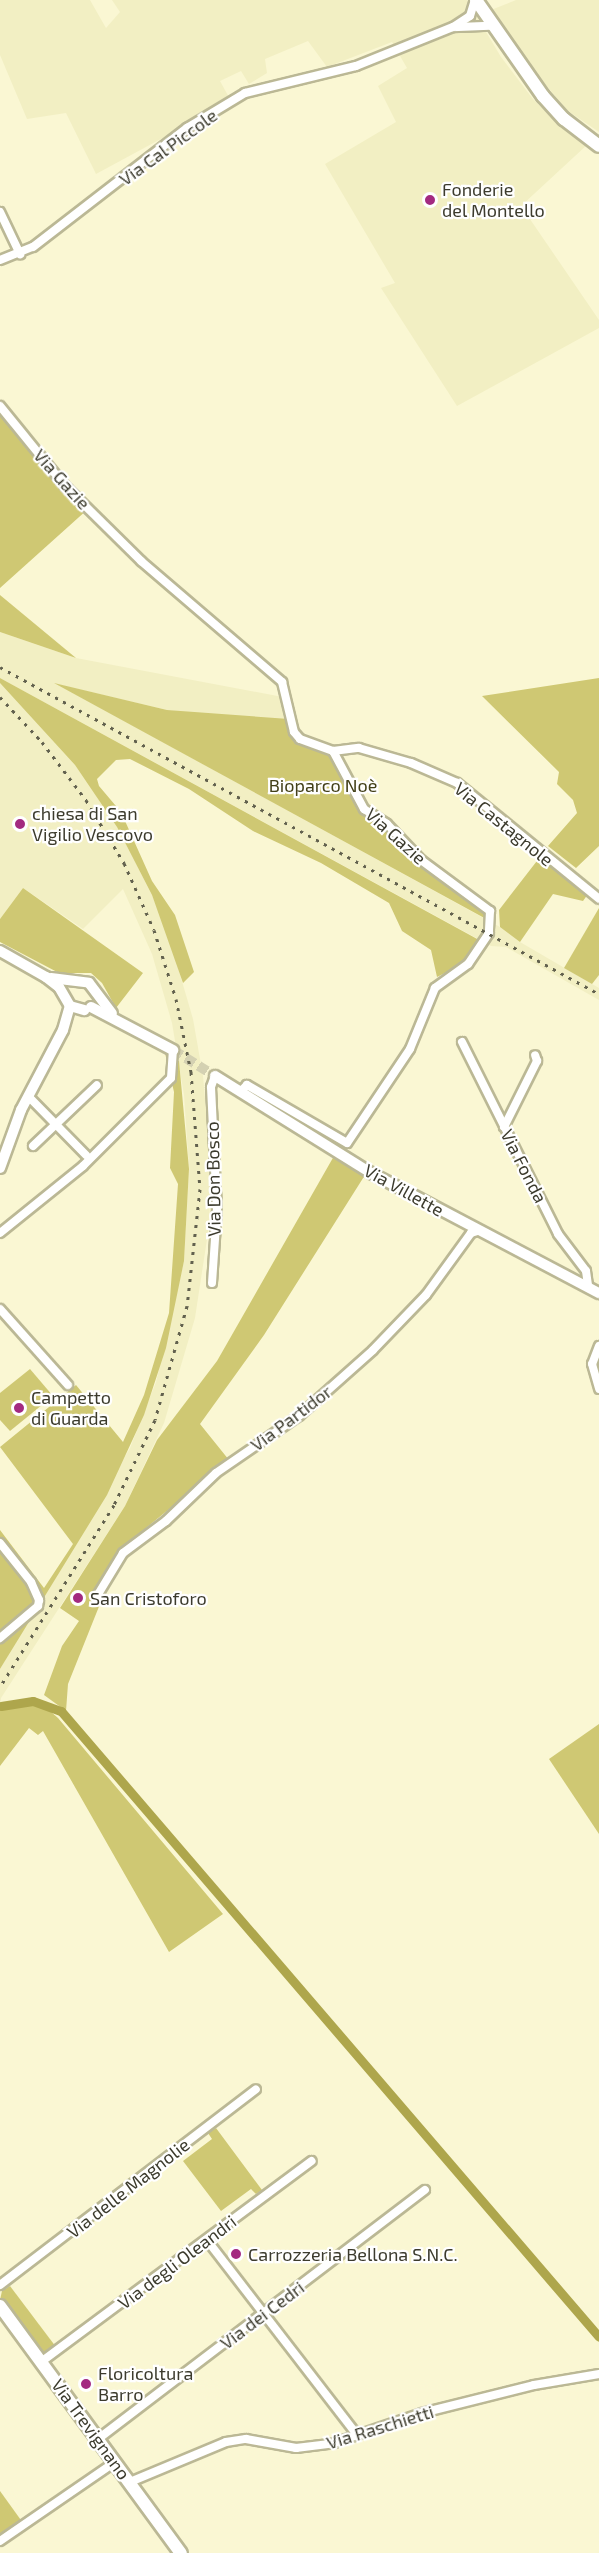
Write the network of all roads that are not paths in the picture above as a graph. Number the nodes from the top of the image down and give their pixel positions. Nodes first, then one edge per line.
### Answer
1 (478, 1) edge
2 (492, 26) junction
3 (453, 27) junction
4 (599, 146) edge
5 (0, 212) edge
6 (20, 254) junction
7 (0, 260) edge
8 (0, 406) edge
9 (333, 751) junction
10 (599, 899) edge
11 (0, 951) edge
12 (46, 977) junction
13 (78, 981) junction
14 (95, 992) junction
15 (68, 1002) junction
16 (88, 1009) junction
17 (114, 1016) junction
18 (63, 1030) junction
19 (462, 1042) dead end
20 (173, 1050) joint
21 (535, 1055) dead end
22 (215, 1076) joint
23 (97, 1085) dead end
24 (241, 1091) junction
25 (28, 1096) junction
26 (56, 1124) junction
27 (504, 1127) junction
28 (33, 1146) dead end
29 (86, 1155) dead end
30 (0, 1168) edge
31 (477, 1231) junction
32 (0, 1233) edge
33 (212, 1283) dead end
34 (588, 1287) junction
35 (599, 1293) edge
36 (0, 1310) edge
37 (599, 1346) edge
38 (68, 1384) dead end
39 (599, 1389) edge
40 (0, 1543) edge
41 (97, 1596) dead end
42 (0, 1638) edge
43 (256, 2089) dead end
44 (312, 2161) dead end
45 (425, 2190) dead end
46 (207, 2240) junction
47 (0, 2285) edge
48 (0, 2306) edge
49 (264, 2314) junction
50 (41, 2362) junction
51 (599, 2374) edge
52 (357, 2435) junction
53 (98, 2439) junction
54 (115, 2462) junction
55 (130, 2482) junction
56 (0, 2541) edge
57 (181, 2553) edge

1 - 2 main road
1 - 3 street, Via Cal Piccole
2 - 3 street, Via Cal Piccole
2 - 4 main road
3 - 6 street, Via Cal Piccole
5 - 6 street
6 - 7 street, Via Cal Piccole
8 - 9 street, Via Gazie
9 - 10 street, Via Castagnole
9 - 24 street, Via Gazie
11 - 12 street
12 - 13 street
12 - 15 street
13 - 14 street
13 - 15 street
14 - 16 street
14 - 17 street
15 - 16 street
15 - 18 street
16 - 17 street
16 - 18 street
17 - 20 street
18 - 25 street
19 - 27 street, Via Fonda
20 - 32 street
21 - 27 street
22 - 24 street, Via Villette
22 - 33 street, Via Don Bosco
23 - 26 street
24 - 31 street, Via Villette
25 - 26 street
25 - 30 street
26 - 28 street
26 - 29 street
27 - 34 street, Via Fonda
31 - 34 street, Via Villette
31 - 41 street, Via Partidor
34 - 35 street, Via Villette
36 - 38 street
37 - 39 street
40 - 42 street
43 - 47 street, Via delle Magnolie
44 - 46 street, Via degli Oleandri
45 - 49 street, Via dei Cedri
46 - 49 street
46 - 50 street, Via degli Oleandri
48 - 50 main road, Via Trevignano
49 - 52 street
49 - 53 street, Via dei Cedri
50 - 53 main road, Via Trevignano
51 - 52 street, Via Raschietti
52 - 55 street, Via Raschietti
53 - 54 main road, Via Trevignano
54 - 55 main road, Via Trevignano
54 - 56 street
55 - 57 main road, Via Trevignano

